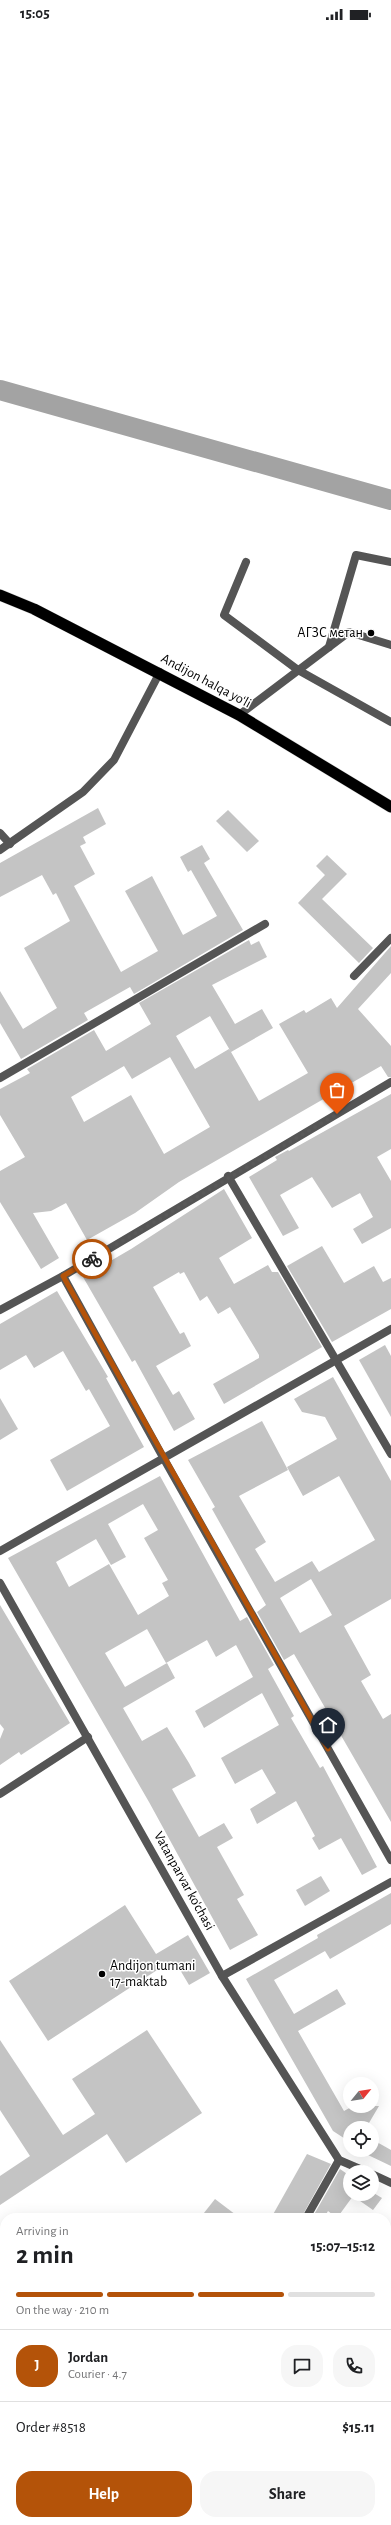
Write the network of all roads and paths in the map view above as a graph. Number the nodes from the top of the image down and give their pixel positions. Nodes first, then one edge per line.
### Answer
1 (246, 562) dead end
2 (391, 562) edge
3 (0, 595) edge
4 (391, 645) edge
5 (329, 647) junction
6 (298, 670) junction
7 (160, 672) junction
8 (239, 715) junction
9 (391, 722) edge
10 (391, 807) edge
11 (0, 833) edge
12 (10, 844) junction
13 (0, 850) edge
14 (265, 924) dead end
15 (391, 938) edge
16 (354, 976) dead end
17 (0, 1078) edge
18 (391, 1082) edge
19 (228, 1176) junction
20 (63, 1276) junction
21 (0, 1310) edge
22 (391, 1329) edge
23 (338, 1360) junction
24 (391, 1454) edge
25 (164, 1459) junction
26 (0, 1551) edge
27 (0, 1583) edge
28 (88, 1738) junction
29 (0, 1794) edge
30 (391, 1860) edge
31 (391, 1882) edge
32 (222, 1976) junction
33 (339, 2160) junction
34 (351, 2165) edge
35 (379, 2177) edge
36 (391, 2183) edge
37 (309, 2213) edge

1 - 6 lane
2 - 5 lane
3 - 7 highway, Andijon halqa yo‘li
4 - 5 lane
5 - 6 lane
6 - 8 lane
6 - 9 lane
7 - 8 highway, Andijon halqa yo‘li
7 - 12 lane
8 - 10 highway, Andijon halqa yo‘li
11 - 12 lane
12 - 13 lane
14 - 17 lane
15 - 16 lane
18 - 19 lane
19 - 20 lane
19 - 23 lane
20 - 21 lane
20 - 25 lane
22 - 23 lane
23 - 24 lane
23 - 25 lane
25 - 26 lane
25 - 30 lane
27 - 28 lane, Vatanparvar ko'chasi
28 - 29 lane
28 - 32 lane, Vatanparvar ko'chasi
31 - 32 lane
32 - 33 lane, Vatanparvar ko'chasi
33 - 34 lane
33 - 37 lane
35 - 36 lane

